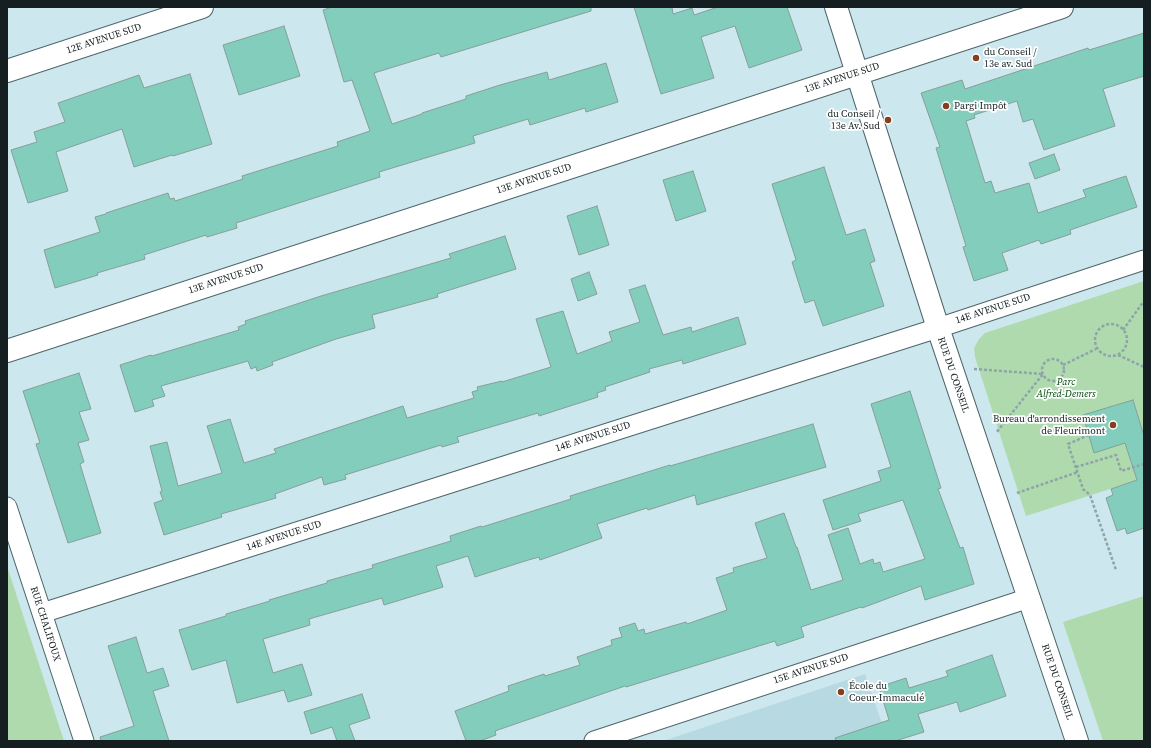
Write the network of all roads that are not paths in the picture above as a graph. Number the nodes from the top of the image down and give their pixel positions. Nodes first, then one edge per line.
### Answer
1 (202, 7) edge
2 (836, 7) edge
3 (1062, 7) edge
4 (7, 71) edge
5 (857, 73) junction
6 (1144, 260) edge
7 (938, 328) junction
8 (7, 351) edge
9 (7, 507) edge
10 (1029, 598) junction
11 (42, 613) junction
12 (84, 741) edge
13 (594, 741) edge
14 (1077, 741) edge

1 - 4 main road, 12E AVENUE SUD
2 - 5 main road, RUE DU CONSEIL
3 - 5 main road, 13E AVENUE SUD
5 - 7 main road, RUE DU CONSEIL
5 - 8 main road, 13E AVENUE SUD
6 - 7 street, 14E AVENUE SUD
7 - 10 main road, RUE DU CONSEIL
7 - 11 street, 14E AVENUE SUD
9 - 11 street, RUE CHALIFOUX
10 - 13 street, 15E AVENUE SUD
10 - 14 main road, RUE DU CONSEIL
11 - 12 street, RUE CHALIFOUX

